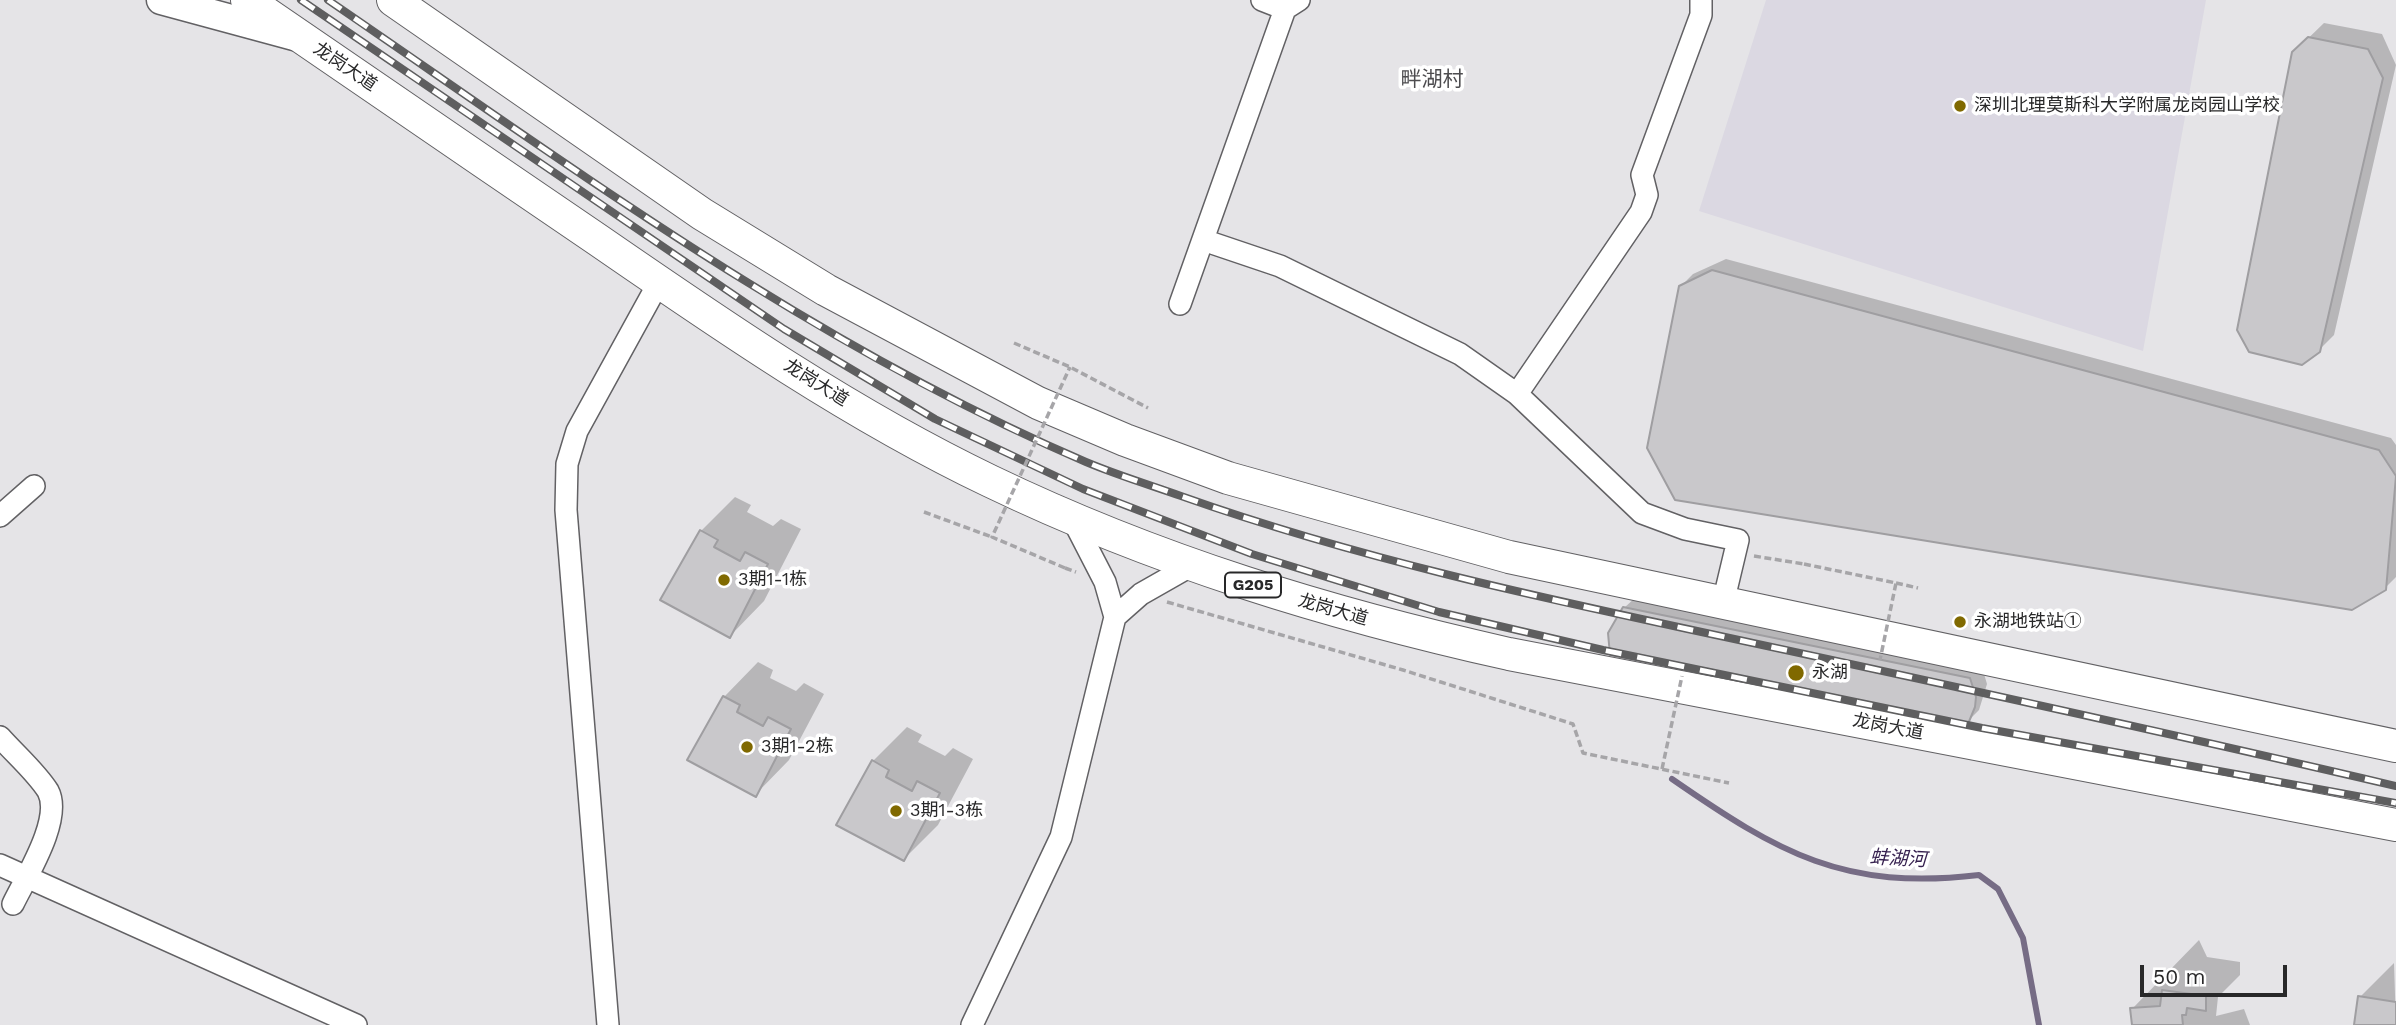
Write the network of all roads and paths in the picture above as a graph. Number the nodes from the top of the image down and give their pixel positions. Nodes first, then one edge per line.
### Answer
1 (162, 0) edge
2 (247, 0) edge
3 (393, 0) edge
4 (1262, 0) edge
5 (1701, 0) edge
6 (1292, 5) edge
7 (302, 38) junction
8 (1203, 240) junction
9 (659, 282) junction
10 (1180, 304) dead end
11 (1014, 344) dead end
12 (1070, 367) junction
13 (1517, 394) junction
14 (1148, 408) dead end
15 (34, 486) dead end
16 (924, 512) dead end
17 (0, 516) edge
18 (1072, 518) junction
19 (992, 537) junction
20 (1735, 552) junction
21 (1192, 565) junction
22 (1105, 582) junction
23 (1896, 583) junction
24 (1918, 588) dead end
25 (1141, 594) junction
26 (1723, 603) junction
27 (1115, 617) junction
28 (1880, 660) dead end
29 (1682, 676) dead end
30 (0, 737) edge
31 (2396, 746) edge
32 (1662, 768) junction
33 (1728, 783) dead end
34 (2396, 825) edge
35 (0, 865) edge
36 (26, 877) junction
37 (13, 904) dead end
38 (356, 1025) edge
39 (607, 1025) edge
40 (972, 1025) edge

1 - 7 main road
2 - 7 highway, 龙岗大道 / G205
3 - 26 highway
4 - 6 street
5 - 13 street
6 - 8 street
7 - 9 highway, 龙岗大道 / G205
8 - 10 street
8 - 13 street
9 - 18 highway, 龙岗大道 / G205
9 - 39 street
11 - 12 path
12 - 14 path
12 - 19 path, bridge
13 - 20 street
15 - 17 street
16 - 19 path
18 - 21 highway, 龙岗大道 / G205
18 - 22 street
19 - 22 path, bridge
20 - 23 path, bridge
20 - 26 street
21 - 25 street
21 - 34 highway, 龙岗大道 / G205
22 - 27 street
23 - 24 path
23 - 28 path, bridge
25 - 27 street
25 - 32 path
26 - 31 highway
27 - 40 street
29 - 32 path, bridge
30 - 36 street
32 - 33 path
35 - 36 street
36 - 37 street
36 - 38 street

